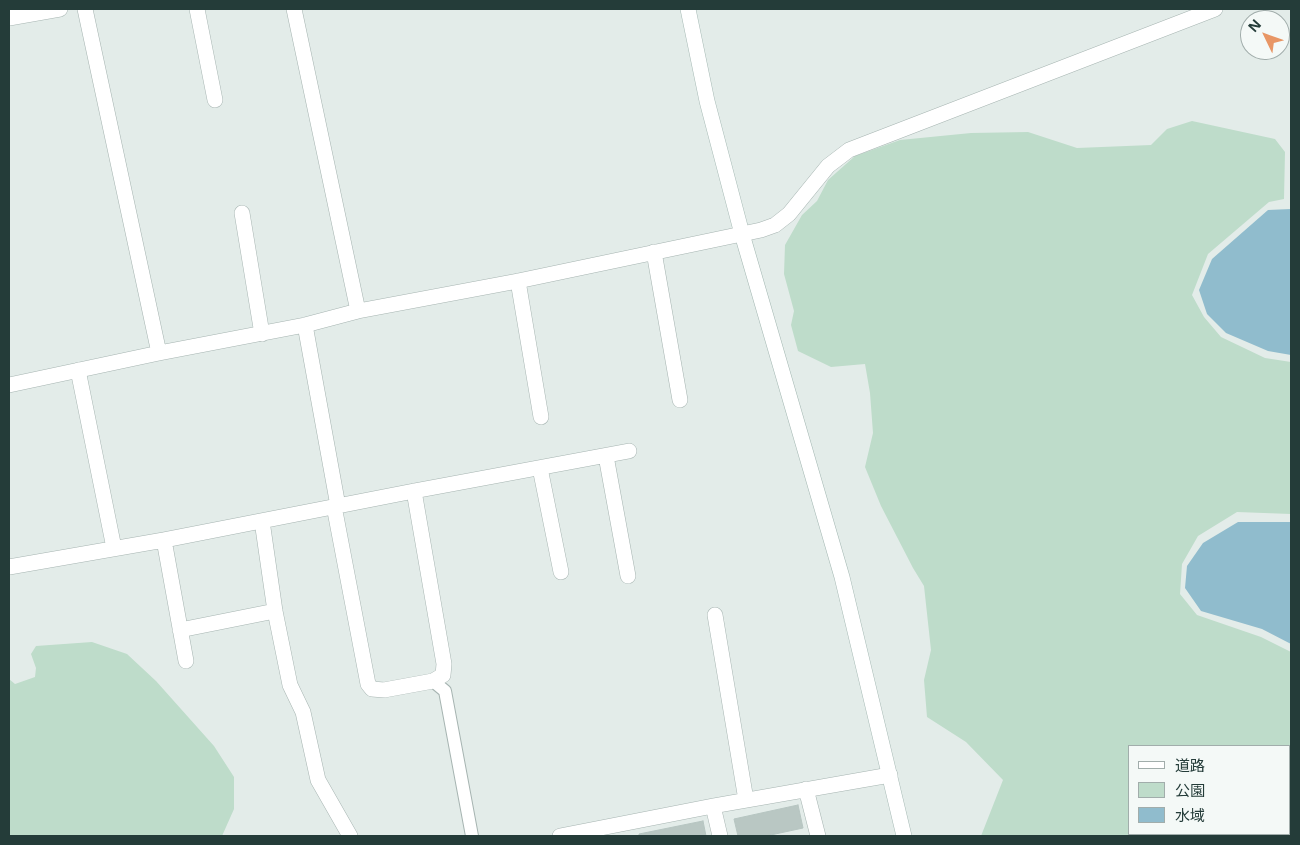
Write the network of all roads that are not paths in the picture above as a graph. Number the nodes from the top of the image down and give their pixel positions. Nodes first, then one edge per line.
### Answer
1 (60, 9) edge
2 (85, 9) edge
3 (197, 9) edge
4 (294, 9) edge
5 (688, 9) edge
6 (1215, 9) edge
7 (9, 18) edge
8 (215, 100) dead end
9 (242, 213) dead end
10 (742, 234) junction
11 (654, 252) junction
12 (518, 281) junction
13 (358, 311) junction
14 (305, 325) junction
15 (262, 334) junction
16 (159, 353) junction
17 (78, 370) junction
18 (9, 382) edge
19 (680, 400) dead end
20 (540, 417) dead end
21 (629, 451) dead end
22 (606, 456) junction
23 (540, 468) junction
24 (414, 490) junction
25 (336, 506) junction
26 (262, 521) junction
27 (164, 540) junction
28 (114, 548) junction
29 (9, 567) edge
30 (561, 572) dead end
31 (628, 576) dead end
32 (275, 612) junction
33 (715, 615) dead end
34 (180, 630) junction
35 (186, 661) dead end
36 (433, 681) junction
37 (890, 775) junction
38 (806, 789) junction
39 (746, 800) junction
40 (713, 806) junction
41 (622, 830) edge
42 (350, 836) edge
43 (472, 836) edge
44 (560, 836) edge
45 (720, 836) edge
46 (818, 836) edge
47 (904, 836) edge

1 - 7 street
2 - 16 street
3 - 8 street
4 - 13 street
5 - 10 street
6 - 10 street
9 - 15 street
10 - 11 street
10 - 37 street
11 - 12 street
11 - 19 street
12 - 13 street
12 - 20 street
13 - 14 street
14 - 15 street
14 - 25 street
15 - 16 street
16 - 17 street
17 - 18 street
17 - 28 street
21 - 22 street
22 - 23 street
22 - 31 street
23 - 24 street
23 - 30 street
24 - 25 street
24 - 36 street
25 - 26 street
25 - 36 street
26 - 27 street
26 - 32 street
27 - 28 street
27 - 34 street
28 - 29 street
32 - 34 street
32 - 42 street
33 - 39 street
34 - 35 street
36 - 43 lane
37 - 38 street
37 - 47 street
38 - 39 street
38 - 46 street
39 - 40 street
40 - 41 street
40 - 45 street
41 - 44 street

